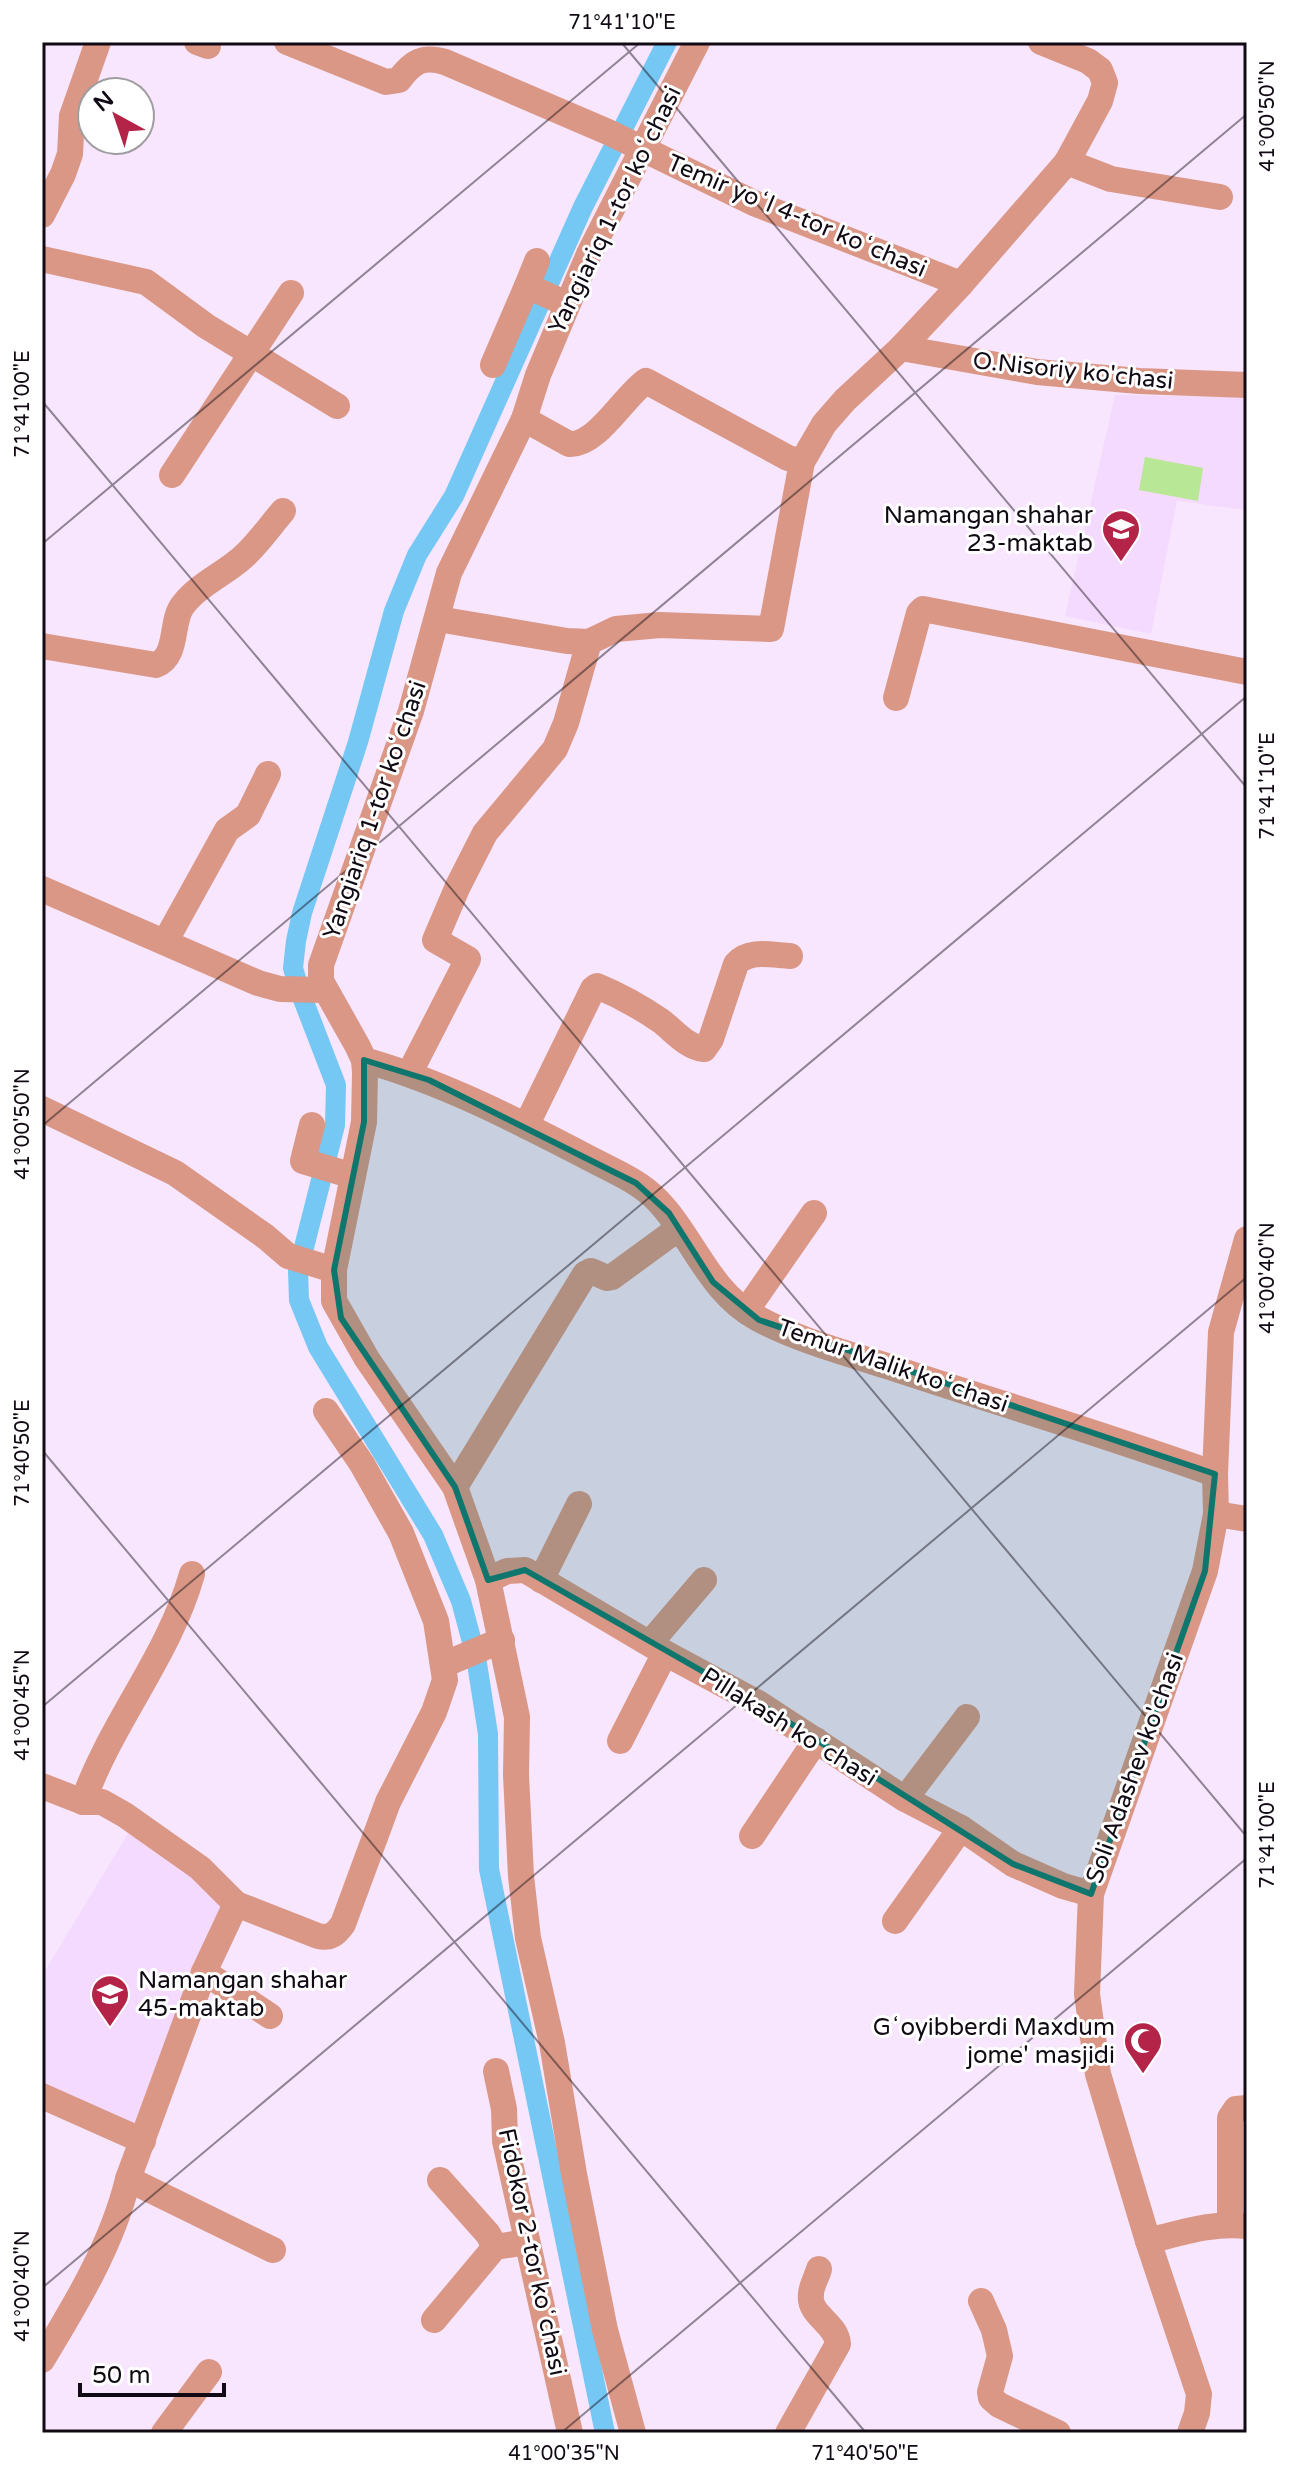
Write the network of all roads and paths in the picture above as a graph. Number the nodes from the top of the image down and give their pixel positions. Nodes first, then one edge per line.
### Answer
1 (98, 42) edge
2 (287, 42) edge
3 (697, 42) edge
4 (1041, 42) edge
5 (626, 141) junction
6 (1067, 162) junction
7 (1220, 197) dead end
8 (42, 215) edge
9 (42, 259) edge
10 (537, 261) dead end
11 (961, 284) junction
12 (291, 293) dead end
13 (548, 295) junction
14 (901, 348) junction
15 (251, 354) junction
16 (493, 365) dead end
17 (1247, 385) edge
18 (337, 406) dead end
19 (524, 419) junction
20 (802, 462) junction
21 (172, 475) dead end
22 (283, 511) dead end
23 (438, 619) junction
24 (589, 642) junction
25 (42, 646) edge
26 (1247, 672) edge
27 (896, 698) dead end
28 (268, 774) dead end
29 (42, 889) edge
30 (165, 942) junction
31 (790, 956) dead end
32 (322, 990) junction
33 (364, 1060) junction
34 (409, 1074) junction
35 (42, 1109) edge
36 (312, 1125) dead end
37 (526, 1126) junction
38 (345, 1173) junction
39 (814, 1213) dead end
40 (679, 1228) junction
41 (1247, 1239) edge
42 (328, 1267) junction
43 (746, 1311) junction
44 (326, 1411) dead end
45 (1215, 1474) junction
46 (455, 1487) junction
47 (579, 1504) dead end
48 (1216, 1514) junction
49 (1247, 1519) edge
50 (192, 1574) dead end
51 (488, 1580) junction
52 (541, 1580) junction
53 (704, 1580) dead end
54 (494, 1643) junction
55 (657, 1648) junction
56 (446, 1664) junction
57 (967, 1717) dead end
58 (816, 1740) junction
59 (620, 1741) dead end
60 (42, 1786) edge
61 (905, 1799) junction
62 (83, 1802) junction
63 (961, 1828) junction
64 (752, 1836) dead end
65 (1091, 1894) junction
66 (236, 1904) junction
67 (895, 1921) dead end
68 (204, 1972) junction
69 (270, 2016) dead end
70 (496, 2071) dead end
71 (42, 2096) edge
72 (1247, 2108) edge
73 (143, 2141) junction
74 (128, 2179) junction
75 (440, 2180) dead end
76 (1239, 2225) edge
77 (1148, 2241) junction
78 (527, 2242) junction
79 (495, 2247) junction
80 (273, 2250) dead end
81 (819, 2269) dead end
82 (981, 2301) dead end
83 (434, 2320) dead end
84 (42, 2360) edge
85 (209, 2372) dead end
86 (164, 2433) edge
87 (570, 2433) edge
88 (633, 2433) edge
89 (788, 2433) edge
90 (1058, 2433) edge
91 (1190, 2433) edge

1 - 8 street
2 - 5 street, Temir yoʻl 4-tor koʻchasi
3 - 5 street, Yangiariq 1-tor koʻchasi
4 - 6 street
5 - 11 street, Temir yoʻl 4-tor koʻchasi
5 - 13 street, Yangiariq 1-tor koʻchasi
6 - 7 street
6 - 11 street
9 - 15 street
10 - 13 street
11 - 14 street
12 - 15 street
13 - 16 street
13 - 19 street, Yangiariq 1-tor koʻchasi
14 - 17 street, O.Nisoriy ko'chasi
14 - 20 street
15 - 18 street
15 - 21 street
19 - 20 street
19 - 23 street, Yangiariq 1-tor koʻchasi
20 - 24 street
22 - 25 street
23 - 24 street
23 - 32 street, Yangiariq 1-tor koʻchasi
24 - 34 street
26 - 27 street
28 - 30 street
29 - 30 street
30 - 32 street
31 - 37 street
32 - 33 street
33 - 34 street, Temur Malik koʻchasi
33 - 38 street
34 - 37 street, Temur Malik koʻchasi
35 - 42 street
36 - 38 street
37 - 40 street, Temur Malik koʻchasi
38 - 42 street
39 - 43 street
40 - 43 street, Temur Malik koʻchasi
40 - 46 street
41 - 45 street, Soli Adashev ko'chasi
42 - 46 street
43 - 45 street, Temur Malik koʻchasi
44 - 56 street
45 - 48 street, Soli Adashev ko'chasi
46 - 51 street
47 - 52 street
48 - 49 street
48 - 65 street, Soli Adashev ko'chasi
50 - 62 street
51 - 52 street, Pillakash koʻchasi
51 - 54 street
52 - 55 street, Pillakash koʻchasi
53 - 55 street
54 - 56 street
54 - 88 street
55 - 58 street, Pillakash koʻchasi
55 - 59 street
56 - 66 street
57 - 61 street
58 - 61 street, Pillakash koʻchasi
58 - 64 street
60 - 62 street
61 - 63 street, Pillakash koʻchasi
62 - 66 street
63 - 65 street, Pillakash koʻchasi
63 - 67 street
65 - 77 street, Soli Adashev ko'chasi
66 - 68 street
68 - 69 street
68 - 73 street
70 - 78 street, Fidokor 2-tor koʻchasi
71 - 73 street
72 - 76 street
73 - 74 street
74 - 80 street
74 - 84 street
75 - 79 street
76 - 77 street
77 - 91 street, Soli Adashev ko'chasi
78 - 79 street
78 - 87 street, Fidokor 2-tor koʻchasi
79 - 83 street
81 - 89 street
82 - 90 street
85 - 86 street

